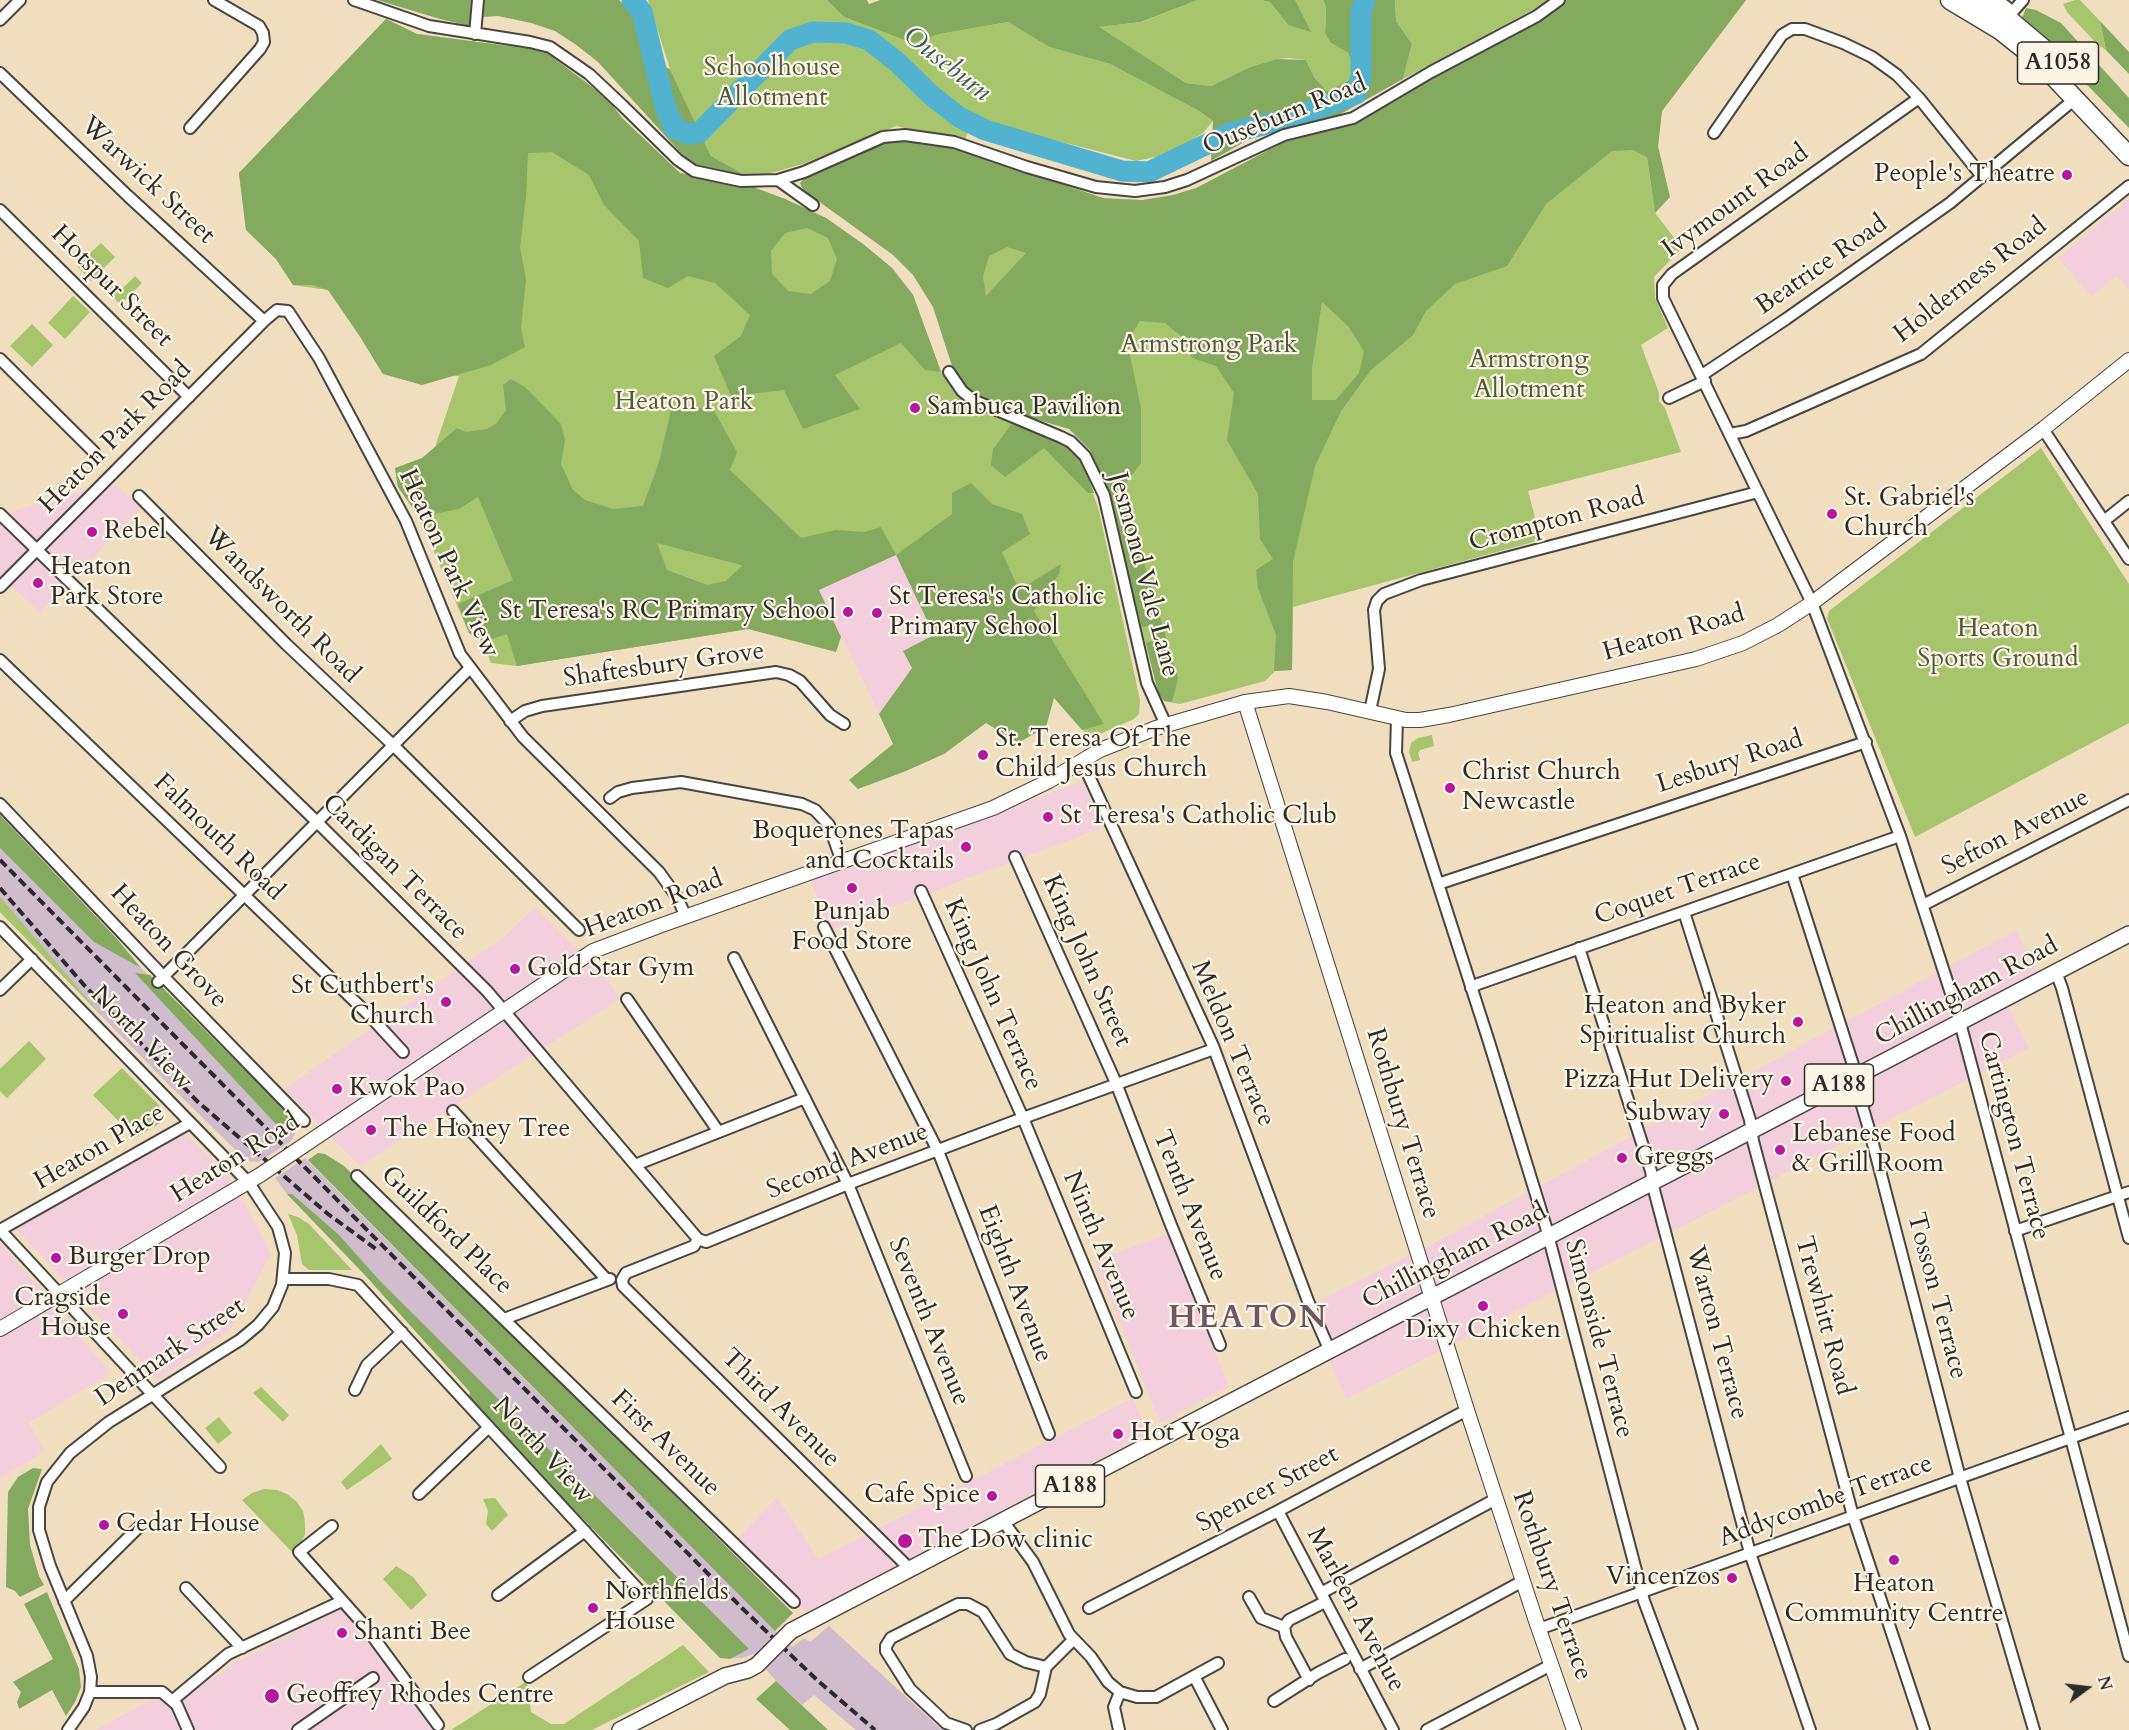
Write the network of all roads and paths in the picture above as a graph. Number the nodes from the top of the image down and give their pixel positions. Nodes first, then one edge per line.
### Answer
1 (20, 0) edge
2 (214, 0) edge
3 (354, 0) edge
4 (478, 0) edge
5 (1559, 0) edge
6 (1950, 0) edge
7 (1976, 0) edge
8 (1998, 0) edge
9 (2023, 0) edge
10 (2010, 15) junction
11 (0, 20) edge
12 (475, 34) junction
13 (0, 73) edge
14 (1919, 98) junction
15 (2076, 98) junction
16 (190, 128) dead end
17 (1714, 133) dead end
18 (2129, 138) edge
19 (2129, 156) edge
20 (1982, 175) junction
21 (777, 180) junction
22 (2129, 186) edge
23 (813, 205) dead end
24 (0, 210) edge
25 (264, 321) junction
26 (0, 359) edge
27 (2129, 360) edge
28 (949, 372) dead end
29 (1703, 378) junction
30 (189, 397) junction
31 (1669, 398) dead end
32 (2043, 429) junction
33 (1730, 434) junction
34 (94, 452) dead end
35 (1758, 492) junction
36 (139, 496) dead end
37 (2129, 501) edge
38 (0, 514) edge
39 (2104, 521) junction
40 (37, 549) junction
41 (2129, 559) edge
42 (0, 587) edge
43 (1812, 603) junction
44 (0, 660) edge
45 (470, 668) junction
46 (1245, 702) junction
47 (1370, 711) junction
48 (1397, 718) junction
49 (510, 721) junction
50 (844, 724) dead end
51 (1166, 725) junction
52 (1866, 742) junction
53 (394, 746) junction
54 (1082, 761) junction
55 (610, 798) dead end
56 (2129, 800) edge
57 (0, 804) edge
58 (316, 821) junction
59 (1900, 836) junction
60 (1016, 857) dead end
61 (842, 862) junction
62 (1792, 874) junction
63 (1438, 884) junction
64 (921, 891) dead end
65 (244, 894) junction
66 (1923, 905) junction
67 (1684, 912) junction
68 (686, 917) junction
69 (0, 927) edge
70 (824, 927) dead end
71 (579, 930) dead end
72 (2129, 934) edge
73 (1579, 948) junction
74 (734, 958) dead end
75 (32, 960) junction
76 (2056, 972) junction
77 (160, 979) junction
78 (1471, 988) junction
79 (0, 990) edge
80 (627, 999) dead end
81 (505, 1011) junction
82 (1960, 1023) junction
83 (1215, 1049) junction
84 (403, 1052) dead end
85 (1855, 1077) junction
86 (1116, 1083) junction
87 (805, 1098) junction
88 (453, 1111) dead end
89 (1023, 1118) junction
90 (304, 1121) dead end
91 (190, 1123) junction
92 (718, 1131) junction
93 (1752, 1131) junction
94 (938, 1151) junction
95 (634, 1166) junction
96 (357, 1176) dead end
97 (254, 1179) junction
98 (1653, 1181) junction
99 (848, 1184) junction
100 (2129, 1192) edge
101 (2118, 1196) junction
102 (0, 1230) edge
103 (2015, 1231) junction
104 (1548, 1236) junction
105 (2129, 1238) edge
106 (698, 1239) junction
107 (284, 1279) junction
108 (607, 1280) junction
109 (621, 1280) junction
110 (58, 1293) junction
111 (1431, 1297) junction
112 (504, 1319) junction
113 (0, 1329) edge
114 (402, 1332) junction
115 (1220, 1345) dead end
116 (1329, 1349) junction
117 (355, 1390) dead end
118 (1136, 1392) dead end
119 (153, 1394) junction
120 (1467, 1410) junction
121 (2129, 1417) edge
122 (489, 1427) junction
123 (1049, 1434) dead end
124 (2070, 1438) junction
125 (220, 1467) dead end
126 (966, 1476) dead end
127 (1960, 1478) junction
128 (419, 1494) dead end
129 (1496, 1499) junction
130 (1278, 1511) junction
131 (1853, 1516) junction
132 (1002, 1521) junction
133 (332, 1526) dead end
134 (139, 1527) dead end
135 (585, 1531) junction
136 (1750, 1553) junction
137 (909, 1568) junction
138 (1523, 1581) junction
139 (186, 1588) dead end
140 (1642, 1592) junction
141 (498, 1595) dead end
142 (1248, 1597) dead end
143 (1323, 1597) junction
144 (64, 1601) junction
145 (342, 1601) junction
146 (794, 1602) dead end
147 (1089, 1608) dead end
148 (1284, 1627) junction
149 (1539, 1629) junction
150 (1073, 1640) junction
151 (242, 1648) junction
152 (2129, 1656) edge
153 (1345, 1659) dead end
154 (1218, 1663) dead end
155 (1551, 1665) junction
156 (1046, 1666) junction
157 (1360, 1669) junction
158 (1194, 1676) junction
159 (529, 1677) dead end
160 (373, 1678) dead end
161 (1309, 1680) junction
162 (90, 1692) junction
163 (1120, 1692) junction
164 (173, 1700) junction
165 (1274, 1701) dead end
166 (438, 1725) dead end
167 (68, 1730) edge
168 (188, 1730) edge
169 (298, 1730) edge
170 (620, 1730) edge
171 (966, 1730) edge
172 (980, 1730) edge
173 (1119, 1730) edge
174 (1222, 1730) edge
175 (1394, 1730) edge
176 (1427, 1730) edge
177 (1574, 1730) edge
178 (1692, 1730) edge
179 (1810, 1730) edge
180 (1924, 1730) edge
181 (2034, 1730) edge

1 - 11 street
2 - 16 street
3 - 12 street, Ouseburn Road
4 - 12 street
5 - 21 street, Ouseburn Road
6 - 15 highway, A1058
7 - 10 highway, A1058
8 - 10 street
9 - 10 street
10 - 18 highway, A1058
12 - 21 street, Ouseburn Road
13 - 25 street, Warwick Street
14 - 17 street
14 - 20 street
14 - 29 street, Ivymount Road
15 - 19 highway, A1058
15 - 20 street, Beatrice Road
20 - 29 street, Beatrice Road
21 - 23 street
22 - 33 street, Holderness Road
24 - 30 street, Hotspur Street
25 - 30 street, Heaton Park Road
25 - 45 street, Heaton Park View
26 - 34 street
27 - 32 street, Heaton Road
28 - 51 street, Jesmond Vale Lane
29 - 31 street, Beatrice Road
29 - 33 street, Cartington Terrace
30 - 40 street, Heaton Park Road
32 - 39 street
32 - 43 street, Heaton Road
33 - 35 street, Cartington Terrace
35 - 43 street, Cartington Terrace
35 - 47 street, Crompton Road
36 - 53 street, Wandsworth Road
37 - 39 street
38 - 40 street, Cardigan Terrace
39 - 41 street
40 - 42 street, Heaton Park Road
40 - 58 street, Cardigan Terrace
43 - 48 street, Heaton Road
43 - 52 street, Cartington Terrace
44 - 65 street, Falmouth Road
45 - 49 street, Heaton Park View
45 - 53 street
46 - 47 street, Heaton Road
46 - 51 street, Heaton Road
46 - 111 street, Rothbury Terrace
47 - 48 street, Heaton Road
48 - 63 street, Simonside Terrace
49 - 50 street, Shaftesbury Grove
49 - 68 street, Heaton Park View
51 - 54 street, Heaton Road
52 - 59 street, Cartington Terrace
52 - 63 street, Lesbury Road
53 - 58 street
53 - 71 street, Wandsworth Road
54 - 61 street, Heaton Road
54 - 83 street, Meldon Terrace
55 - 61 street
56 - 66 street, Sefton Avenue
57 - 77 street, Heaton Grove
58 - 65 street
58 - 81 street, Cardigan Terrace
59 - 62 street, Coquet Terrace
59 - 66 street, Cartington Terrace
60 - 86 street, King John Street
61 - 68 street, Heaton Road
62 - 67 street, Coquet Terrace
62 - 85 street, Tosson Terrace
63 - 78 street, Simonside Terrace
64 - 89 street, King John Terrace
65 - 77 street
65 - 84 street, Falmouth Road
66 - 82 street, Cartington Terrace
67 - 73 street, Coquet Terrace
67 - 93 street, Trewhitt Road
68 - 81 street, Heaton Road
69 - 75 street, North View
70 - 94 street, Eighth Avenue
72 - 76 main road, Chillingham Road / A188
73 - 78 street, Coquet Terrace
73 - 98 street, Warton Terrace
74 - 87 street, Seventh Avenue
75 - 79 street
75 - 91 street, North View
76 - 82 main road, Chillingham Road / A188
76 - 101 street
77 - 90 street, Heaton Grove
78 - 104 street, Simonside Terrace
80 - 92 street
81 - 95 street, Cardigan Terrace
81 - 97 street, Heaton Road, bridge
82 - 85 main road, Chillingham Road / A188
82 - 103 street, Cartington Terrace
83 - 86 street, Second Avenue
83 - 116 street, Meldon Terrace
85 - 93 main road, Chillingham Road / A188
85 - 127 street, Tosson Terrace
86 - 89 street, Second Avenue
86 - 115 street, Tenth Avenue
87 - 92 street
87 - 99 street, Seventh Avenue
88 - 108 street
89 - 94 street, Second Avenue
89 - 118 street, Ninth Avenue
91 - 97 street, North View
91 - 102 street, Heaton Place
92 - 95 street
93 - 98 main road, Chillingham Road / A188
93 - 131 street, Trewhitt Road
94 - 99 street, Second Avenue
94 - 123 street, Eighth Avenue
95 - 106 street, Cardigan Terrace
96 - 112 street, Guildford Place
97 - 107 street, Denmark Street
97 - 110 street, Heaton Road
98 - 104 main road, Chillingham Road / A188
98 - 136 street, Warton Terrace
99 - 106 street, Second Avenue
99 - 126 street, Seventh Avenue
100 - 101 street
101 - 103 street
101 - 105 street
102 - 110 street
103 - 124 street, Cartington Terrace
104 - 111 main road, Chillingham Road / A188
104 - 140 street, Simonside Terrace
106 - 109 street, Second Avenue
107 - 114 street, North View
107 - 119 street, Denmark Street
108 - 109 street
108 - 112 street
109 - 137 street, Third Avenue
110 - 113 street, Heaton Road
110 - 119 street
111 - 116 main road, Chillingham Road / A188
111 - 120 street, Rothbury Terrace
112 - 146 street, First Avenue
114 - 117 street
114 - 122 street, North View
116 - 132 main road, Chillingham Road / A188
119 - 125 street
119 - 144 street, Denmark Street
120 - 129 street, Rothbury Terrace
120 - 130 street, Spencer Street
121 - 124 street, Addycombe Terrace
122 - 128 street
122 - 135 street, North View
124 - 127 street, Addycombe Terrace
124 - 152 street, Cartington Terrace
127 - 131 street, Addycombe Terrace
127 - 181 street, Tosson Terrace
129 - 138 street, Rothbury Terrace
129 - 143 street
130 - 143 street, Marleen Avenue
130 - 147 street, Spencer Street
131 - 136 street, Addycombe Terrace
131 - 180 street, Trewhitt Road
132 - 137 main road, Chillingham Road / A188
132 - 150 street
133 - 145 street
134 - 144 street
135 - 141 street
135 - 159 street, North View
136 - 140 street, Addycombe Terrace
136 - 179 street, Warton Terrace
137 - 170 main road, Chillingham Road / A188, bridge
138 - 149 street, Rothbury Terrace
138 - 157 street
139 - 151 street
140 - 149 street, Addycombe Terrace
140 - 178 street, Simonside Terrace
142 - 148 street
143 - 148 street
143 - 157 street, Marleen Avenue
144 - 162 street, Denmark Street
145 - 151 street
145 - 166 street
148 - 161 street
149 - 155 street, Rothbury Terrace
150 - 156 street
150 - 163 street
151 - 164 street
153 - 161 street
154 - 158 street
155 - 176 street
155 - 177 street, Rothbury Terrace
156 - 171 street
156 - 172 street
157 - 175 street, Marleen Avenue
158 - 163 street
158 - 174 street
160 - 169 street
161 - 165 street
162 - 164 street
162 - 167 street
163 - 173 street
164 - 168 street

